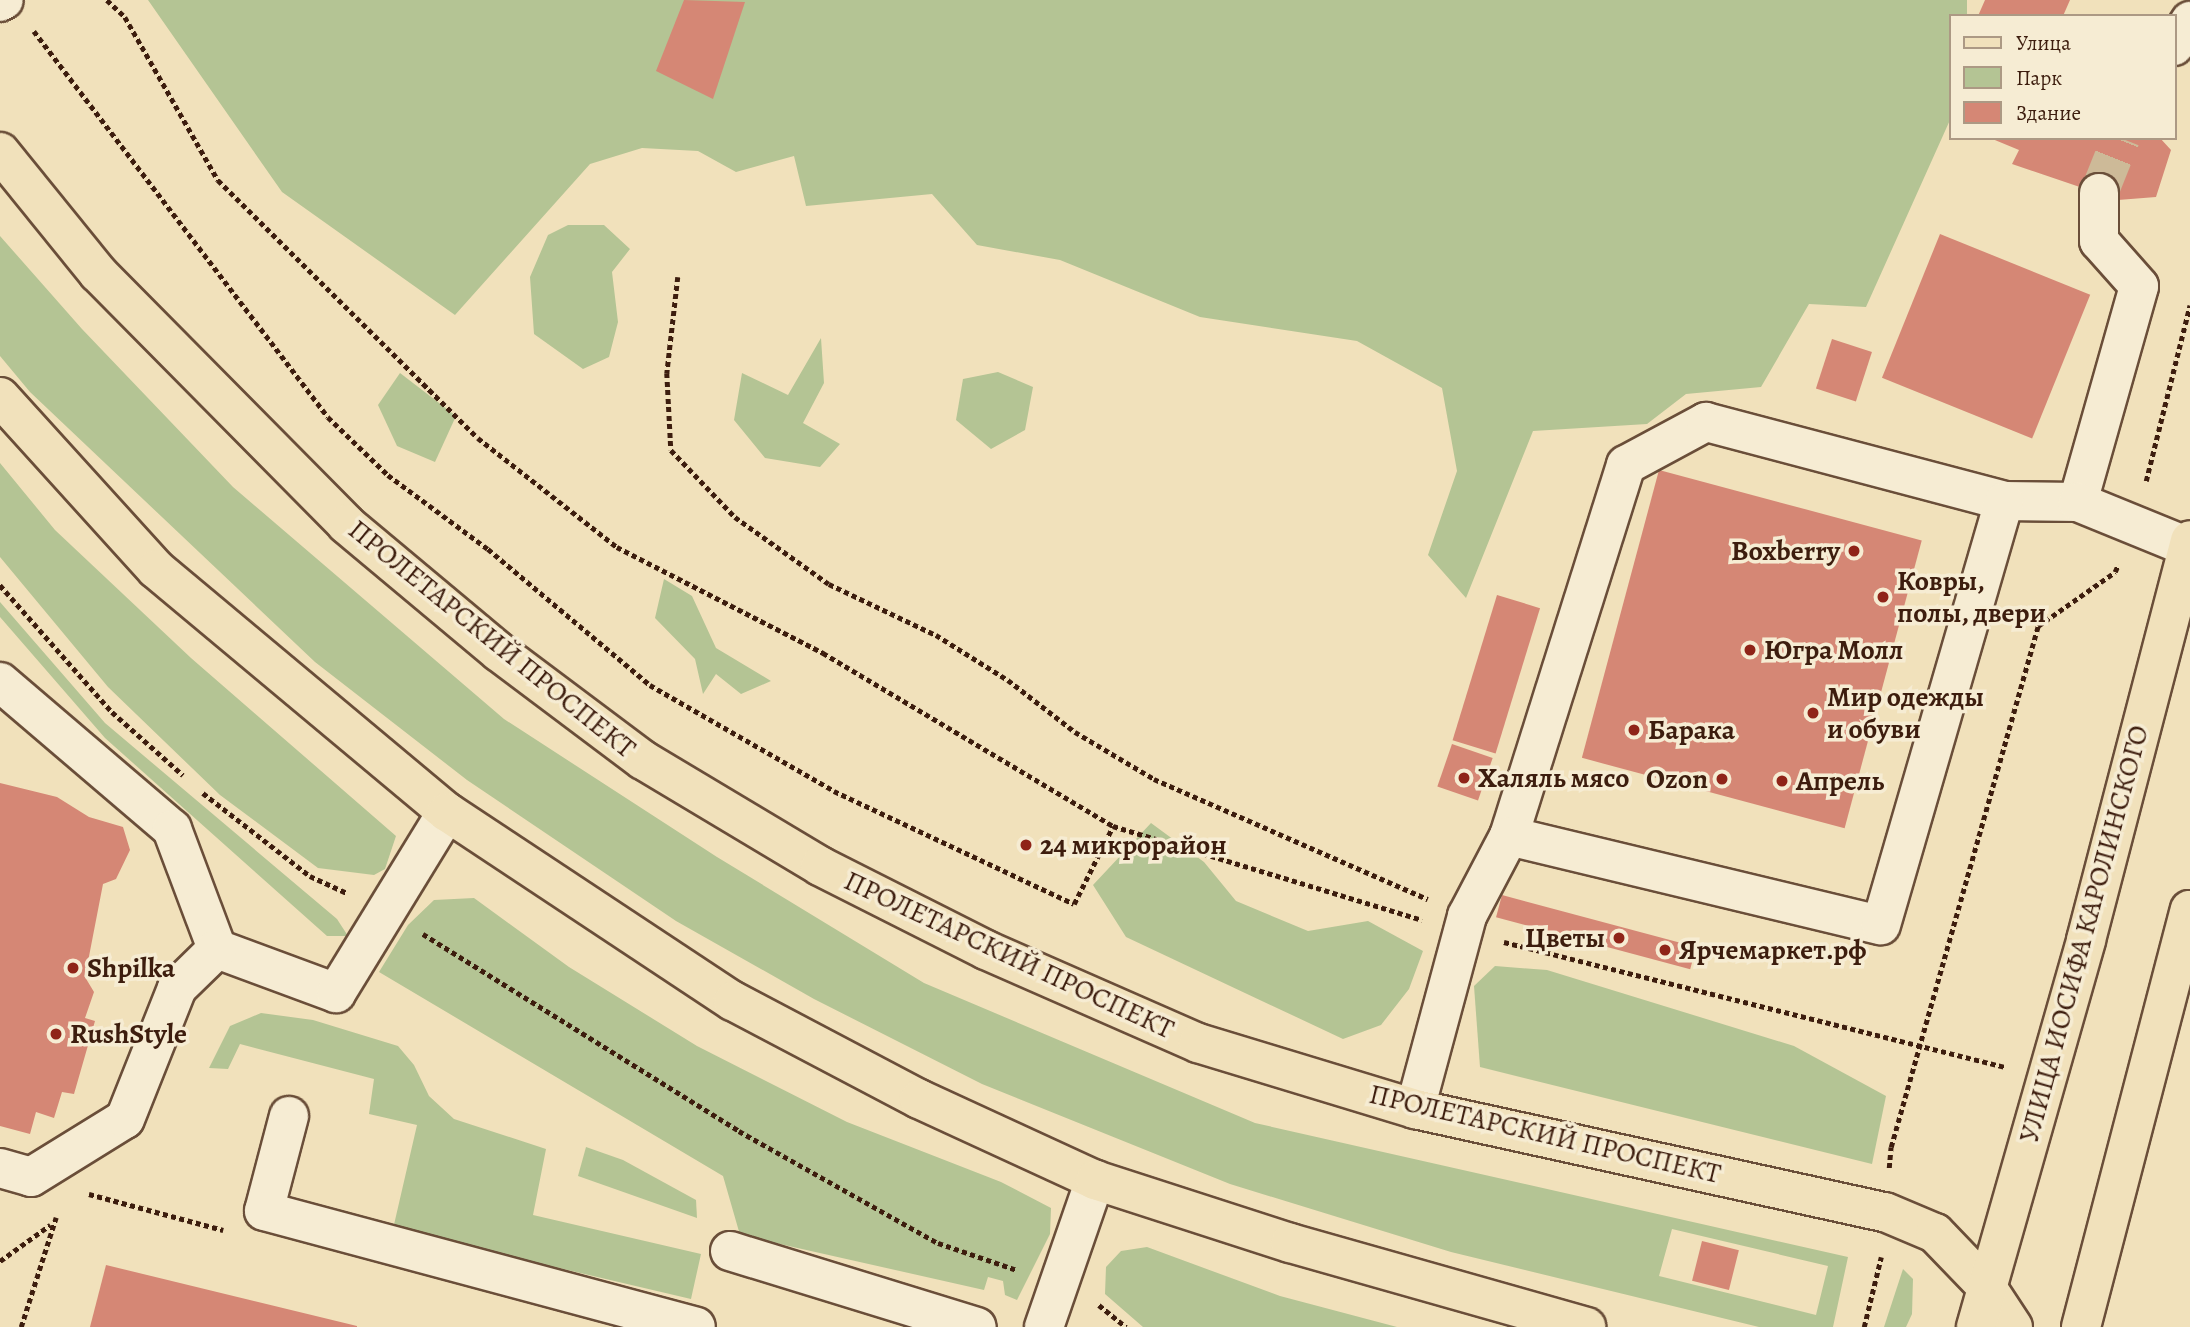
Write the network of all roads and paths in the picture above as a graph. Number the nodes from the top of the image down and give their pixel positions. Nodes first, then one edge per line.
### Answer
1 (107, 0) edge
2 (10, 8) edge
3 (2190, 21) edge
4 (2176, 44) edge
5 (0, 152) edge
6 (2099, 193) tunnel mouth
7 (678, 277) dead end
8 (2190, 305) edge
9 (0, 397) edge
10 (2004, 501) junction
11 (2078, 502) junction
12 (2135, 522) junction
13 (2189, 544) edge
14 (0, 585) edge
15 (0, 682) edge
16 (447, 812) junction
17 (1113, 826) junction
18 (1509, 836) junction
19 (2190, 910) edge
20 (387, 912) junction
21 (1466, 924) junction
22 (217, 949) junction
23 (1923, 1045) junction
24 (2046, 1078) junction
25 (1415, 1109) junction
26 (289, 1116) dead end
27 (0, 1168) edge
28 (1095, 1180) junction
29 (58, 1213) dead end
30 (50, 1224) junction
31 (730, 1251) dead end
32 (0, 1261) edge
33 (1059, 1284) junction
34 (1986, 1286) junction
35 (21, 1327) edge
36 (696, 1327) edge
37 (977, 1327) edge
38 (1044, 1327) edge
39 (1126, 1327) edge
40 (1586, 1327) edge
41 (1976, 1327) edge
42 (2013, 1327) edge
43 (2081, 1327) edge

1 - 17 path
2 - 17 path
3 - 4 lane
5 - 25 main road, ПРОЛЕТАРСКИЙ ПРОСПЕКТ
6 - 11 lane
7 - 21 path
8 - 12 path
9 - 16 main road
10 - 11 lane
10 - 18 lane
10 - 18 lane
11 - 12 lane
12 - 13 lane
12 - 23 path
13 - 24 main road, УЛИЦА ИОСИФА КАРОЛИНСКОГО
14 - 20 path
15 - 22 lane
16 - 20 lane
16 - 28 main road
17 - 21 path
18 - 21 lane
19 - 43 main road
20 - 22 lane
20 - 33 path
21 - 23 path
21 - 25 lane
22 - 27 lane
23 - 24 path
24 - 34 main road, УЛИЦА ИОСИФА КАРОЛИНСКОГО
25 - 34 main road, ПРОЛЕТАРСКИЙ ПРОСПЕКТ
26 - 36 lane
28 - 33 lane
28 - 40 main road
29 - 30 path
30 - 32 path
30 - 35 path
31 - 37 lane
33 - 38 lane
33 - 39 path
34 - 41 main road, УЛИЦА ИОСИФА КАРОЛИНСКОГО
34 - 42 main road, ПРОЛЕТАРСКИЙ ПРОСПЕКТ

